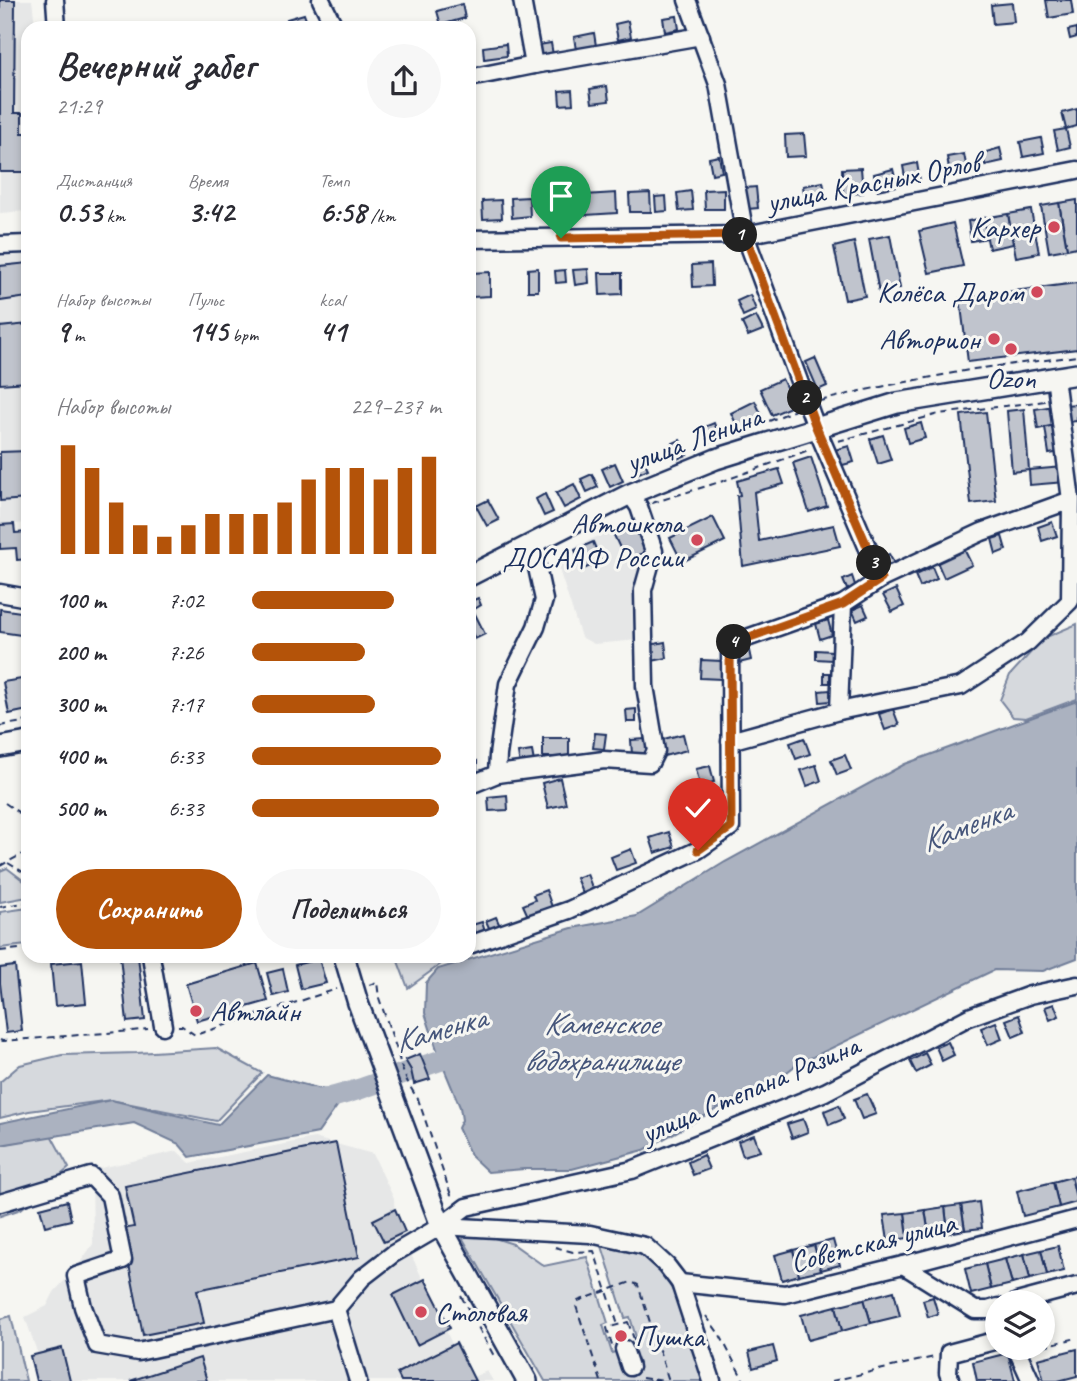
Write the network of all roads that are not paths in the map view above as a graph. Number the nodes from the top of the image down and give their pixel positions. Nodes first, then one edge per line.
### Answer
1 (55, 0) edge
2 (321, 0) edge
3 (522, 0) edge
4 (687, 0) edge
5 (56, 21) edge
6 (332, 21) edge
7 (701, 36) junction
8 (534, 65) junction
9 (476, 77) edge
10 (1077, 170) edge
11 (745, 235) junction
12 (476, 239) edge
13 (0, 244) edge
14 (21, 244) edge
15 (1077, 374) edge
16 (1055, 377) junction
17 (820, 436) junction
18 (634, 500) junction
19 (1071, 500) junction
20 (527, 546) junction
21 (476, 572) edge
22 (881, 579) junction
23 (0, 593) edge
24 (21, 597) edge
25 (843, 604) junction
26 (839, 711) junction
27 (730, 741) junction
28 (21, 743) edge
29 (0, 747) edge
30 (497, 774) junction
31 (476, 783) edge
32 (476, 943) edge
33 (152, 963) edge
34 (347, 963) edge
35 (1077, 985) edge
36 (163, 1026) dead end
37 (0, 1203) edge
38 (1077, 1219) edge
39 (441, 1226) junction
40 (903, 1265) junction
41 (680, 1283) junction
42 (1077, 1286) edge
43 (1055, 1292) edge
44 (336, 1309) junction
45 (985, 1309) edge
46 (985, 1343) edge
47 (624, 1349) dead end
48 (1022, 1360) edge
49 (636, 1372) road end
50 (358, 1381) edge
51 (527, 1381) edge
52 (712, 1381) edge
53 (951, 1381) edge
54 (1031, 1381) edge

1 - 5 street
2 - 6 street
3 - 8 street
4 - 7 street
7 - 8 street
7 - 11 street
8 - 9 street
10 - 11 street, улица Красных Орлов
11 - 12 street, улица Красных Орлов
11 - 17 street
13 - 14 street
15 - 16 main road, улица Ленина
16 - 17 main road, улица Ленина
16 - 19 street
17 - 18 main road, улица Ленина
17 - 22 street
18 - 20 main road, улица Ленина
18 - 30 street
19 - 22 street
19 - 26 street
20 - 21 main road, улица Ленина
20 - 30 street
22 - 25 street
23 - 24 street
25 - 26 street
25 - 27 street
26 - 27 street
27 - 32 street
28 - 29 main road
30 - 31 street
33 - 36 street
34 - 39 main road
35 - 39 street, улица Степана Разина
37 - 44 street
38 - 40 street, Советская улица
39 - 41 street
39 - 44 street, улица Степана Разина
39 - 51 main road
40 - 41 street, Советская улица
40 - 45 street
41 - 52 street
42 - 43 street
44 - 50 street
46 - 53 street
47 - 49 street
48 - 54 street

